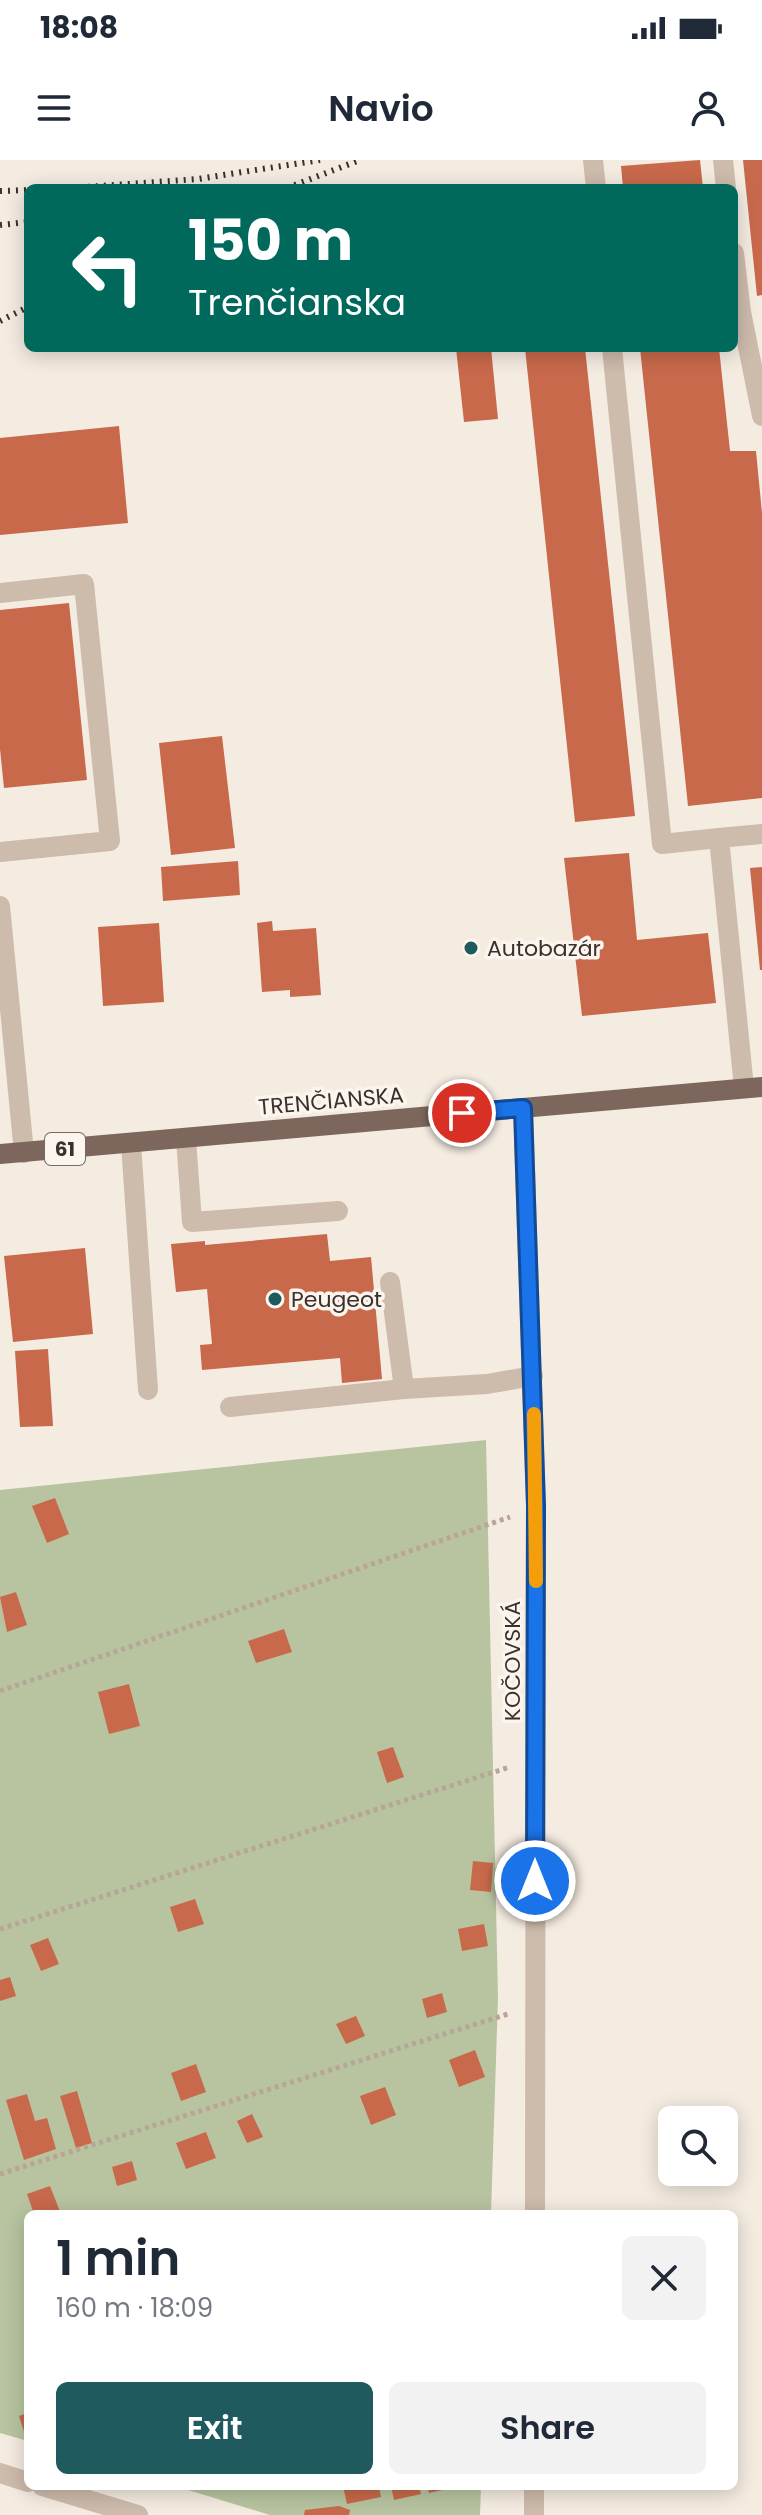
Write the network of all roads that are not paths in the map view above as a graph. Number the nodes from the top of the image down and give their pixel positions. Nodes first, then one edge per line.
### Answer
1 (593, 160) edge
2 (723, 160) edge
3 (596, 184) edge
4 (726, 184) edge
5 (738, 287) edge
6 (612, 352) edge
7 (762, 416) edge
8 (0, 593) edge
9 (762, 834) edge
10 (719, 838) junction
11 (0, 852) edge
12 (0, 906) edge
13 (753, 1088) edge
14 (523, 1108) junction
15 (186, 1139) junction
16 (131, 1144) junction
17 (24, 1153) junction
18 (0, 1154) edge
19 (338, 1211) dead end
20 (390, 1282) dead end
21 (533, 1376) junction
22 (404, 1389) junction
23 (148, 1390) dead end
24 (230, 1407) dead end
25 (535, 2210) edge
26 (0, 2473) edge
27 (24, 2481) edge
28 (55, 2490) edge
29 (534, 2490) edge
30 (138, 2515) edge
31 (534, 2515) edge

1 - 3 street
2 - 4 street
5 - 7 street
6 - 10 street
8 - 11 street
9 - 10 street
10 - 13 street
12 - 17 street
13 - 14 main road, TRENČIANSKA / 61
14 - 15 main road, TRENČIANSKA / 61
14 - 21 street, KOČOVSKÁ
15 - 16 main road, TRENČIANSKA / 61
15 - 19 street
16 - 17 main road, TRENČIANSKA / 61
16 - 23 street
17 - 18 main road, TRENČIANSKA / 61
20 - 22 street
21 - 22 street
21 - 25 street, KOČOVSKÁ
22 - 24 street
26 - 27 street
28 - 30 street
29 - 31 street

